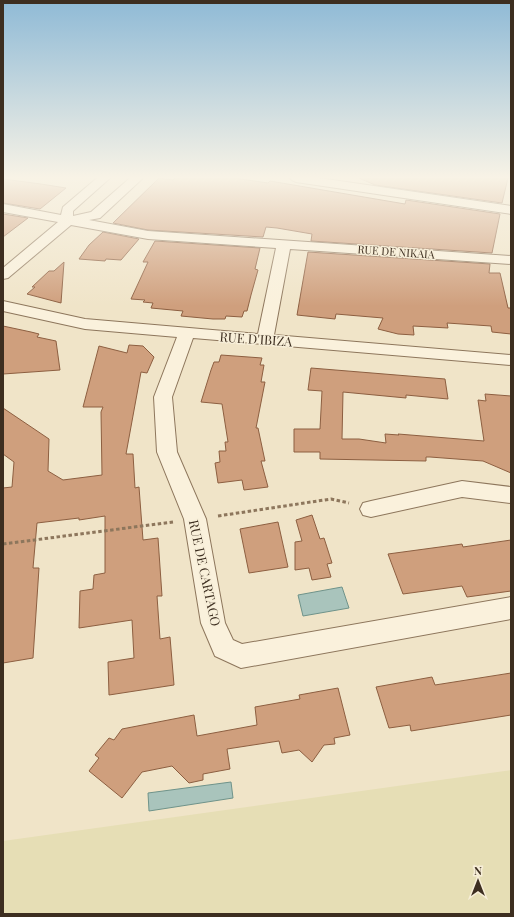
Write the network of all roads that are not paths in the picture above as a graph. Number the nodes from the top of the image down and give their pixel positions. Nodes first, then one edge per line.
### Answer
1 (67, 221) joint
2 (284, 244) junction
3 (511, 260) edge
4 (3, 275) edge
5 (3, 306) edge
6 (187, 334) junction
7 (265, 339) junction
8 (511, 360) edge
9 (511, 495) edge
10 (371, 509) dead end
11 (511, 608) edge

1 - 2 street, RUE DE NIKAIA
1 - 4 street
2 - 3 street, RUE DE NIKAIA
2 - 7 street
5 - 6 street, RUE D'IBIZA
6 - 7 street, RUE D'IBIZA
6 - 11 street, RUE DE CARTAGO
7 - 8 street, RUE D'IBIZA
9 - 10 street

